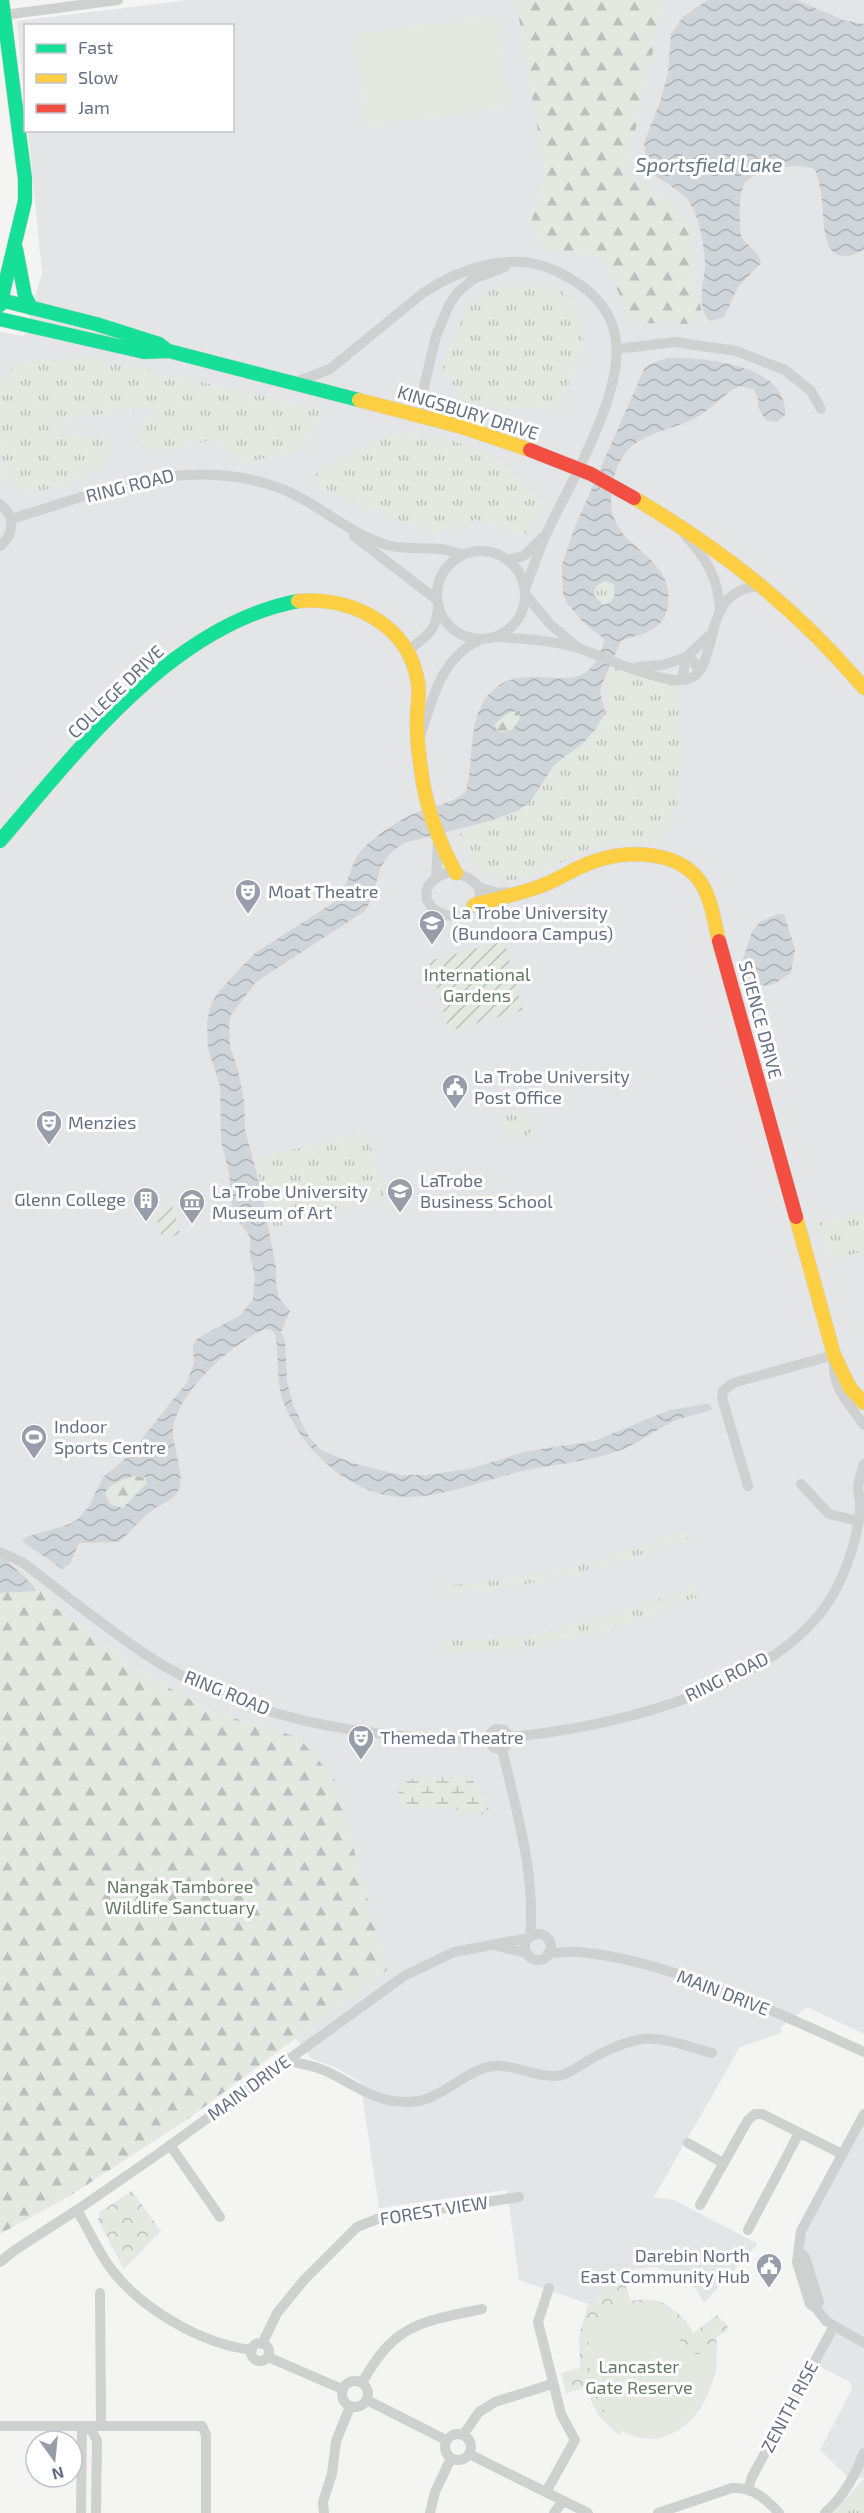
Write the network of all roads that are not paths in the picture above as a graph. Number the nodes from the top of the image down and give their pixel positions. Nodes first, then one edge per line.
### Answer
1 (2, 0) edge
2 (118, 0) edge
3 (4, 15) junction
4 (16, 245) junction
5 (529, 264) junction
6 (3, 279) edge
7 (0, 302) edge
8 (31, 308) junction
9 (0, 319) edge
10 (617, 349) junction
11 (169, 351) junction
12 (293, 383) junction
13 (821, 409) dead end
14 (429, 418) junction
15 (0, 504) edge
16 (317, 509) junction
17 (670, 518) junction
18 (11, 519) junction
19 (548, 531) junction
20 (0, 546) edge
21 (463, 555) junction
22 (508, 560) junction
23 (765, 586) junction
24 (526, 592) junction
25 (438, 603) junction
26 (720, 611) junction
27 (712, 633) junction
28 (496, 637) junction
29 (480, 640) junction
30 (578, 648) junction
31 (408, 651) junction
32 (686, 657) junction
33 (622, 665) junction
34 (699, 671) junction
35 (682, 680) junction
36 (864, 688) edge
37 (420, 737) junction
38 (0, 841) edge
39 (438, 841) junction
40 (456, 873) junction
41 (436, 878) junction
42 (478, 887) junction
43 (518, 892) junction
44 (474, 905) junction
45 (834, 1354) junction
46 (845, 1391) junction
47 (864, 1403) edge
48 (864, 1425) edge
49 (864, 1464) edge
50 (801, 1484) dead end
51 (748, 1486) dead end
52 (862, 1506) edge
53 (858, 1521) junction
54 (0, 1552) edge
55 (509, 1737) junction
56 (489, 1739) junction
57 (502, 1749) junction
58 (532, 1910) junction
59 (529, 1937) junction
60 (546, 1938) junction
61 (491, 1945) junction
62 (578, 1952) junction
63 (527, 1953) junction
64 (548, 1953) junction
65 (864, 2052) edge
66 (712, 2054) dead end
67 (287, 2061) junction
68 (864, 2115) edge
69 (799, 2133) junction
70 (687, 2143) dead end
71 (170, 2145) junction
72 (842, 2154) junction
73 (723, 2163) junction
74 (519, 2197) dead end
75 (700, 2205) dead end
76 (77, 2210) junction
77 (220, 2217) dead end
78 (748, 2230) dead end
79 (15, 2250) junction
80 (0, 2253) edge
81 (0, 2262) edge
82 (549, 2288) dead end
83 (100, 2293) dead end
84 (482, 2309) dead end
85 (834, 2326) junction
86 (864, 2343) edge
87 (262, 2344) junction
88 (252, 2350) junction
89 (268, 2357) junction
90 (362, 2383) junction
91 (552, 2384) junction
92 (342, 2389) junction
93 (367, 2400) junction
94 (350, 2407) junction
95 (101, 2425) junction
96 (0, 2426) edge
97 (84, 2428) junction
98 (463, 2434) junction
99 (446, 2440) junction
100 (864, 2453) edge
101 (469, 2454) junction
102 (451, 2458) junction
103 (748, 2489) junction
104 (546, 2492) junction
105 (563, 2501) junction
106 (81, 2513) edge
107 (96, 2513) edge
108 (206, 2513) edge
109 (324, 2513) edge
110 (430, 2513) edge
111 (554, 2513) edge
112 (588, 2513) edge
113 (658, 2513) edge
114 (779, 2513) edge
115 (825, 2513) edge

1 - 3 street
2 - 3 street
3 - 4 street
4 - 6 street
4 - 8 street
5 - 10 street
5 - 12 street
5 - 14 street
6 - 7 street
7 - 8 street, KINGSBURY DRIVE
8 - 11 street, KINGSBURY DRIVE
9 - 11 street, KINGSBURY DRIVE
10 - 13 street
10 - 19 street
11 - 12 street, KINGSBURY DRIVE
12 - 14 street, KINGSBURY DRIVE
14 - 17 street, KINGSBURY DRIVE, bridge
15 - 18 street
16 - 18 street, RING ROAD
16 - 21 street, RING ROAD
16 - 25 street, RING ROAD
17 - 23 street, KINGSBURY DRIVE
17 - 26 street
18 - 20 street
19 - 22 street
19 - 24 street
21 - 22 street
21 - 25 street
22 - 24 street
23 - 26 street
23 - 36 street, KINGSBURY DRIVE
24 - 28 street
24 - 30 street
25 - 29 street
25 - 31 street
26 - 27 street
27 - 32 street
27 - 34 street
28 - 29 street
28 - 30 street
29 - 37 street, COLLEGE DRIVE
30 - 33 street
31 - 37 street, COLLEGE DRIVE
31 - 38 street, COLLEGE DRIVE
32 - 33 street
32 - 34 street
32 - 35 street
33 - 35 street
34 - 35 street
37 - 39 street, COLLEGE DRIVE
39 - 40 street, COLLEGE DRIVE
39 - 41 street, COLLEGE DRIVE
40 - 41 street
40 - 42 street
41 - 44 street
42 - 43 street
42 - 44 street
43 - 44 street, SCIENCE DRIVE
43 - 45 street, SCIENCE DRIVE
45 - 46 street, SCIENCE DRIVE
45 - 51 street
46 - 47 street, SCIENCE DRIVE
46 - 48 street, SCIENCE DRIVE
49 - 52 street, RING ROAD
50 - 53 street
52 - 53 street, RING ROAD
53 - 55 street, RING ROAD
54 - 56 street, RING ROAD
55 - 56 street
55 - 57 street
56 - 57 street
57 - 58 street
58 - 59 street
58 - 60 street
59 - 60 street
59 - 61 street, MAIN DRIVE
59 - 63 street
60 - 62 street, MAIN DRIVE
60 - 64 street
61 - 63 street, MAIN DRIVE
61 - 67 street, MAIN DRIVE
62 - 64 street, MAIN DRIVE
62 - 65 street, MAIN DRIVE
63 - 64 street
66 - 67 street
67 - 71 street, MAIN DRIVE
68 - 72 street
69 - 72 street
69 - 73 street
69 - 78 street
70 - 73 street
71 - 76 street, MAIN DRIVE
71 - 77 street
72 - 85 street
73 - 75 street
74 - 87 street, FOREST VIEW
76 - 79 street, MAIN DRIVE
76 - 88 street
79 - 80 street, MAIN DRIVE
79 - 81 street, MAIN DRIVE
82 - 91 street
83 - 95 street
84 - 90 street
85 - 86 street
85 - 103 street, ZENITH RISE
87 - 88 street
87 - 89 street
88 - 89 street
89 - 92 street
90 - 92 street
90 - 93 street
91 - 98 street
91 - 104 street
92 - 94 street
93 - 94 street
93 - 99 street
94 - 109 street
95 - 97 street
95 - 108 street
96 - 97 street
97 - 106 street
97 - 107 street
98 - 99 street
98 - 101 street
99 - 102 street
100 - 115 street
101 - 102 street
101 - 104 street
102 - 110 street
103 - 113 street
103 - 114 street
104 - 105 street
105 - 111 street
105 - 112 street

